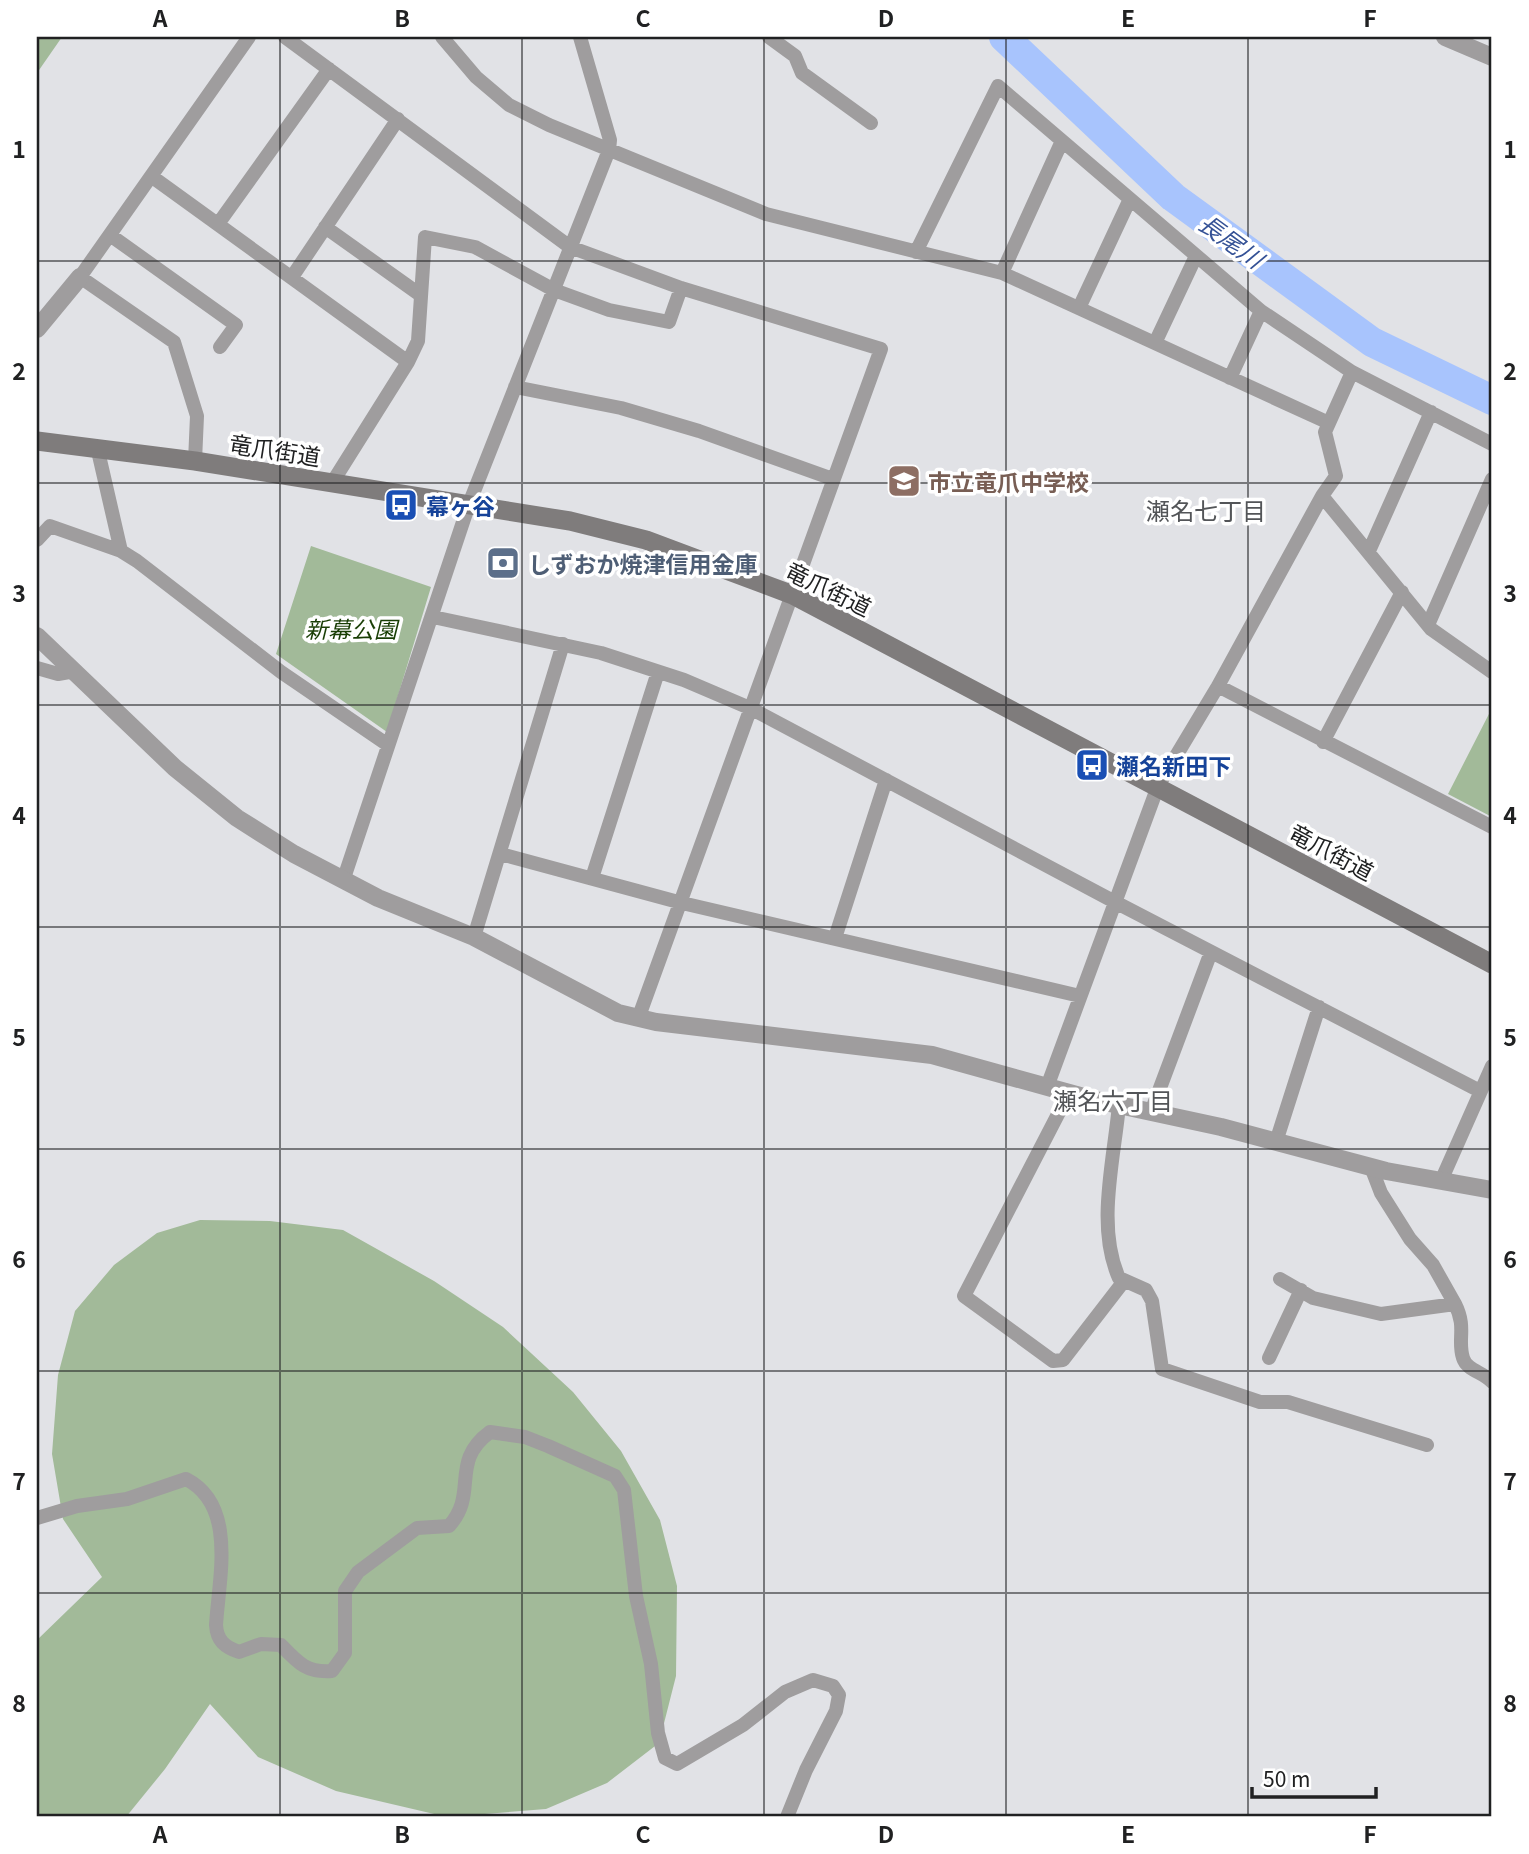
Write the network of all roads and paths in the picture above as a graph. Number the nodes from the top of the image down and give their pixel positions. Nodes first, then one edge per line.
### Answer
1 (249, 37) edge
2 (285, 37) edge
3 (442, 37) edge
4 (580, 37) edge
5 (769, 37) edge
6 (1446, 37) edge
7 (1492, 57) edge
8 (329, 69) junction
9 (398, 118) junction
10 (871, 123) dead end
11 (1062, 141) junction
12 (608, 150) junction
13 (151, 176) junction
14 (1130, 199) junction
15 (218, 224) junction
16 (325, 228) junction
17 (110, 235) junction
18 (570, 247) junction
19 (916, 252) junction
20 (1196, 256) junction
21 (1002, 273) junction
22 (292, 276) junction
23 (80, 277) junction
24 (681, 288) junction
25 (554, 290) junction
26 (419, 294) junction
27 (1079, 308) junction
28 (1261, 311) junction
29 (37, 329) edge
30 (1154, 343) junction
31 (220, 347) dead end
32 (408, 362) junction
33 (1352, 372) junction
34 (1230, 378) junction
35 (515, 387) junction
36 (1432, 412) junction
37 (1329, 424) junction
38 (37, 441) edge
39 (1492, 444) edge
40 (98, 451) junction
41 (195, 461) junction
42 (833, 479) junction
43 (1492, 479) edge
44 (332, 482) junction
45 (1322, 496) junction
46 (468, 504) junction
47 (37, 540) edge
48 (121, 551) junction
49 (1369, 551) junction
50 (1402, 592) junction
51 (793, 595) junction
52 (432, 617) junction
53 (1428, 625) junction
54 (37, 636) edge
55 (563, 644) junction
56 (37, 668) edge
57 (75, 671) junction
58 (658, 672) junction
59 (1492, 672) edge
60 (1218, 686) junction
61 (752, 709) junction
62 (1323, 742) junction
63 (388, 745) junction
64 (886, 780) junction
65 (1158, 786) junction
66 (1492, 827) edge
67 (501, 854) junction
68 (592, 878) junction
69 (342, 881) junction
70 (682, 902) junction
71 (1115, 902) junction
72 (474, 937) junction
73 (835, 938) junction
74 (1211, 952) junction
75 (1492, 964) edge
76 (1080, 996) junction
77 (1319, 1007) junction
78 (638, 1019) junction
79 (1492, 1066) edge
80 (1047, 1087) junction
81 (1480, 1091) junction
82 (1069, 1093) junction
83 (1119, 1105) junction
84 (1151, 1112) junction
85 (1276, 1142) junction
86 (1371, 1167) junction
87 (1441, 1181) junction
88 (1492, 1190) edge
89 (1280, 1279) dead end
90 (1125, 1281) junction
91 (1301, 1290) junction
92 (1455, 1304) junction
93 (1269, 1358) dead end
94 (1492, 1382) edge
95 (1427, 1445) dead end
96 (37, 1518) edge
97 (787, 1817) edge

1 - 13 street
2 - 8 street
3 - 12 street
4 - 12 street
5 - 10 street
6 - 7 street
8 - 9 street
8 - 15 street
9 - 16 street
9 - 18 street
11 - 14 street
11 - 19 street
11 - 21 street
12 - 18 street
12 - 19 street
13 - 15 street
13 - 17 street
14 - 20 street
14 - 27 street
15 - 22 street
16 - 22 street
16 - 26 street
17 - 23 street
17 - 31 street
18 - 24 street
18 - 25 street
19 - 21 street
20 - 28 street
20 - 30 street
21 - 27 street
22 - 32 street
23 - 29 street
23 - 41 street
24 - 25 street
24 - 42 street
25 - 26 street
25 - 35 street
26 - 32 street
27 - 30 street
28 - 33 street
28 - 34 street
30 - 34 street
32 - 44 street
33 - 36 street
33 - 37 street
34 - 37 street
35 - 42 street
35 - 46 street
36 - 39 street
36 - 49 street
37 - 45 street
38 - 40 main road, 竜爪街道
40 - 41 main road, 竜爪街道
40 - 48 street
41 - 44 main road, 竜爪街道
42 - 51 street
43 - 53 street
44 - 46 main road, 竜爪街道
45 - 49 street
45 - 60 street
46 - 51 main road, 竜爪街道
46 - 52 street
47 - 48 street
48 - 63 street
49 - 50 street
50 - 53 street
50 - 62 street
51 - 61 street
51 - 65 main road, 竜爪街道
52 - 55 street
52 - 63 street
53 - 59 street
54 - 57 street
55 - 58 street
55 - 67 street
56 - 57 street
57 - 69 street
58 - 61 street
58 - 68 street
60 - 62 street
60 - 65 street
61 - 64 street
61 - 70 street
62 - 66 street
63 - 69 street
64 - 71 street
64 - 73 street
65 - 71 street
65 - 75 main road, 竜爪街道
67 - 68 street
67 - 72 street
68 - 70 street
69 - 72 street
70 - 73 street
70 - 78 street
71 - 74 street
71 - 76 street
72 - 78 street
73 - 76 street
74 - 77 street
74 - 84 street
76 - 80 street
77 - 81 street
77 - 85 street
78 - 80 street
79 - 81 street
80 - 82 street
81 - 87 street
82 - 83 street
82 - 90 street
83 - 84 street
83 - 90 street
84 - 85 street
85 - 86 street
86 - 87 street
86 - 92 street
87 - 88 street
89 - 91 street
90 - 95 street
91 - 92 street
91 - 93 street
92 - 94 street
96 - 97 street

